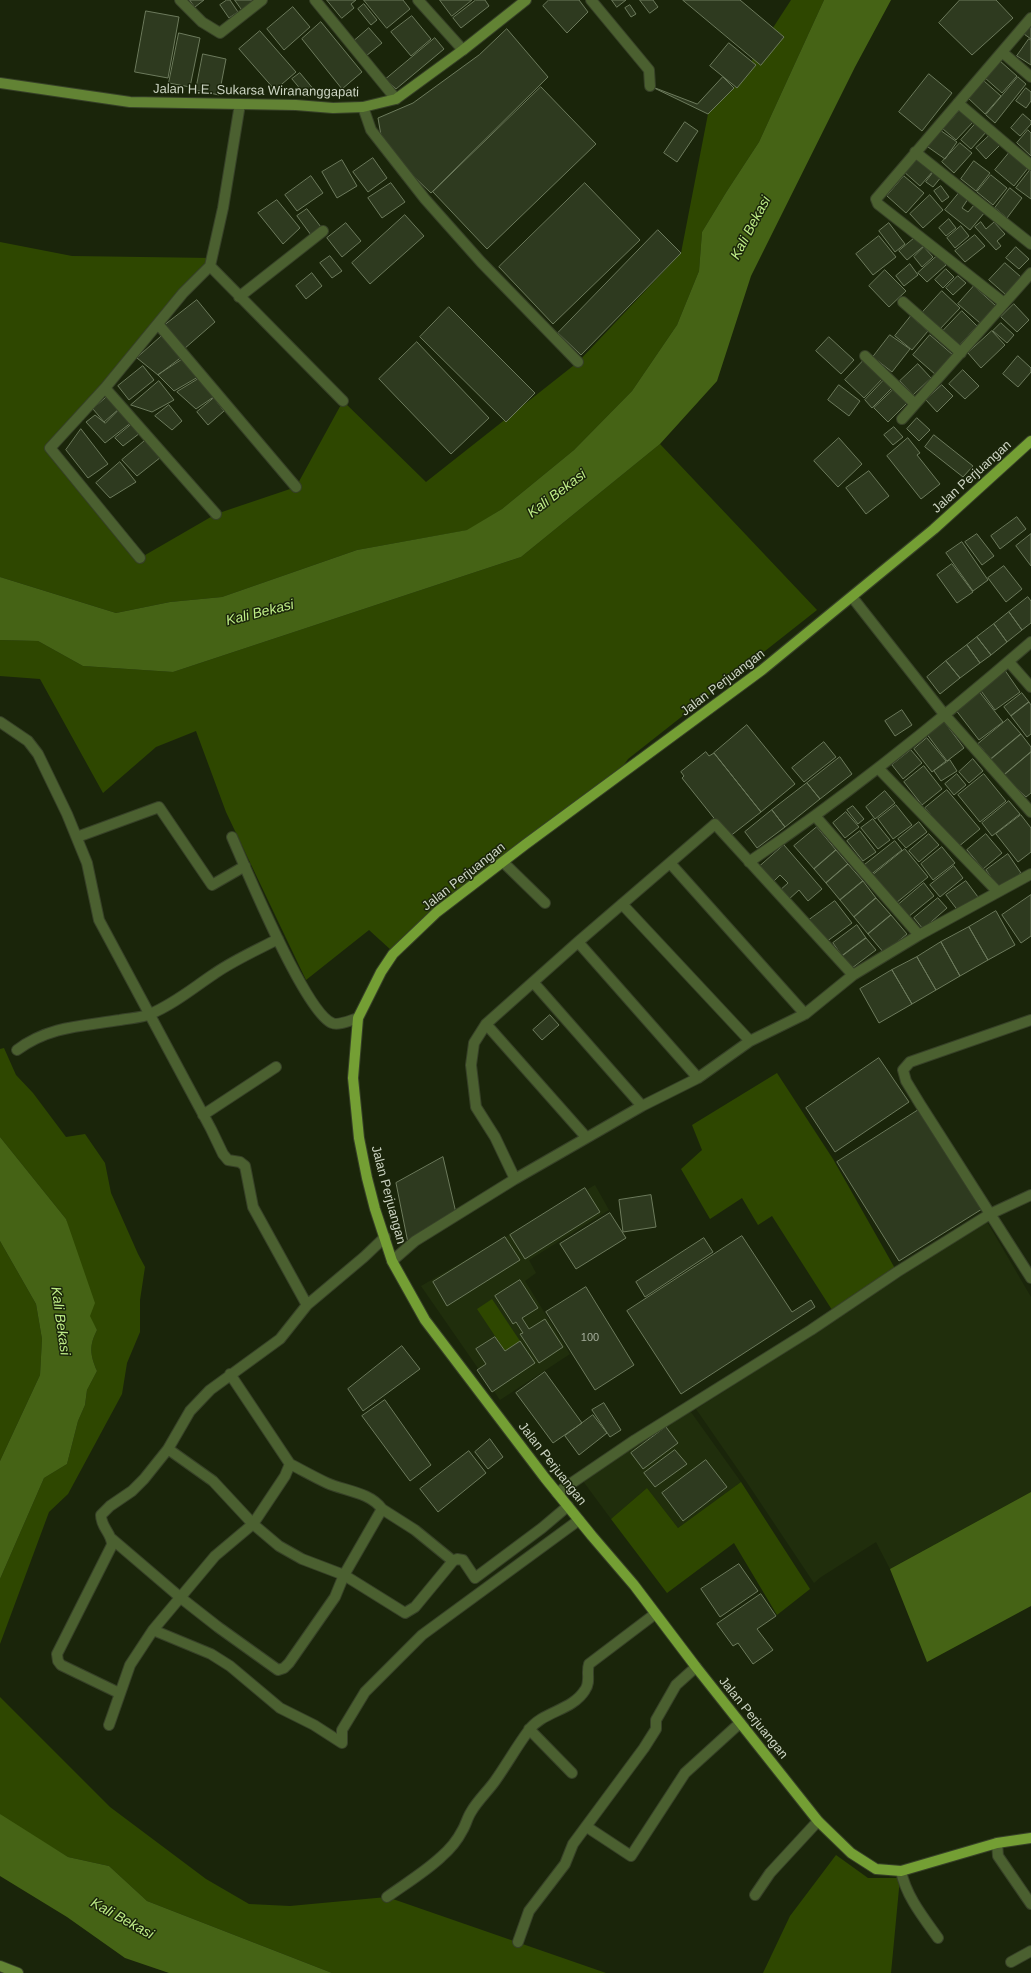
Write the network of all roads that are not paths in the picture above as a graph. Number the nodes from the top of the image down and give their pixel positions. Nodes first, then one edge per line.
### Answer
1 (180, 0) edge
2 (262, 0) edge
3 (315, 0) edge
4 (418, 0) edge
5 (526, 0) edge
6 (591, 0) edge
7 (1031, 18) edge
8 (463, 50) junction
9 (1002, 52) junction
10 (1031, 77) edge
11 (0, 83) edge
12 (650, 86) dead end
13 (396, 99) junction
14 (958, 102) junction
15 (240, 104) junction
16 (363, 107) junction
17 (915, 152) junction
18 (1031, 164) edge
19 (323, 231) dead end
20 (1031, 244) edge
21 (210, 266) junction
22 (1031, 272) edge
23 (239, 297) junction
24 (903, 302) dead end
25 (1004, 303) junction
26 (158, 324) junction
27 (961, 353) junction
28 (865, 356) dead end
29 (578, 362) dead end
30 (105, 388) junction
31 (342, 401) dead end
32 (915, 404) junction
33 (902, 419) dead end
34 (1031, 442) edge
35 (296, 487) dead end
36 (216, 514) dead end
37 (140, 558) dead end
38 (852, 597) junction
39 (1031, 642) edge
40 (1009, 662) junction
41 (1031, 687) edge
42 (944, 714) junction
43 (0, 722) edge
44 (878, 768) junction
45 (1031, 812) edge
46 (816, 817) junction
47 (77, 837) junction
48 (232, 837) dead end
49 (750, 862) junction
50 (504, 863) junction
51 (670, 863) junction
52 (245, 866) junction
53 (1031, 874) edge
54 (998, 892) junction
55 (545, 903) dead end
56 (622, 904) junction
57 (919, 935) junction
58 (278, 940) junction
59 (578, 942) junction
60 (853, 975) junction
61 (533, 982) junction
62 (805, 1014) junction
63 (149, 1015) junction
64 (358, 1018) junction
65 (1031, 1020) edge
66 (486, 1024) junction
67 (750, 1041) junction
68 (17, 1050) dead end
69 (276, 1067) dead end
70 (698, 1078) junction
71 (642, 1106) junction
72 (204, 1115) junction
73 (586, 1137) junction
74 (515, 1179) junction
75 (1031, 1195) edge
76 (990, 1214) junction
77 (385, 1237) junction
78 (392, 1261) junction
79 (1031, 1278) edge
80 (307, 1305) junction
81 (230, 1374) junction
82 (168, 1449) junction
83 (290, 1464) junction
84 (557, 1493) junction
85 (568, 1506) junction
86 (382, 1509) junction
87 (579, 1520) junction
88 (253, 1524) junction
89 (112, 1539) junction
90 (453, 1561) junction
91 (344, 1574) junction
92 (181, 1598) junction
93 (655, 1614) junction
94 (153, 1630) junction
95 (696, 1667) junction
96 (119, 1693) junction
97 (740, 1723) junction
98 (109, 1725) dead end
99 (529, 1730) junction
100 (572, 1773) dead end
101 (818, 1821) junction
102 (587, 1827) junction
103 (1031, 1838) edge
104 (996, 1843) junction
105 (901, 1871) junction
106 (754, 1895) dead end
107 (387, 1897) dead end
108 (1031, 1904) edge
109 (938, 1938) dead end
110 (518, 1942) dead end
111 (1031, 1951) edge
112 (1011, 1962) dead end
113 (0, 1966) edge
114 (18, 1973) edge

1 - 2 street
3 - 13 street
4 - 8 street
5 - 8 street, Jalan H.E. Sukarsa Wirananggapati
6 - 12 street
7 - 9 street
8 - 13 street, Jalan H.E. Sukarsa Wirananggapati
9 - 10 street
9 - 14 street
11 - 15 street, Jalan H.E. Sukarsa Wirananggapati
13 - 16 street, Jalan H.E. Sukarsa Wirananggapati
14 - 17 street
14 - 18 street
15 - 16 street, Jalan H.E. Sukarsa Wirananggapati
15 - 21 street
16 - 29 street
17 - 20 street
17 - 25 street
19 - 23 street
21 - 23 street
21 - 26 street
22 - 25 street
23 - 31 street
24 - 27 street
25 - 27 street
26 - 30 street
26 - 35 street
27 - 32 street
28 - 32 street
30 - 36 street
30 - 37 street
32 - 33 street
34 - 38 main road, Jalan Perjuangan
38 - 42 street
38 - 50 main road, Jalan Perjuangan
39 - 40 street
40 - 41 street
40 - 42 street
42 - 44 street
42 - 45 street
43 - 47 street
44 - 46 street
44 - 54 street
46 - 49 street
46 - 57 street
47 - 52 street
47 - 63 street
48 - 52 street
49 - 51 street
49 - 60 street
50 - 55 street
50 - 64 main road, Jalan Perjuangan
51 - 56 street
51 - 62 street
52 - 58 street
53 - 54 street
54 - 57 street
56 - 59 street
56 - 67 street
57 - 60 street
58 - 63 street
58 - 64 street
59 - 61 street
59 - 70 street
60 - 62 street
61 - 66 street
61 - 71 street
62 - 67 street
63 - 68 street
63 - 72 street
64 - 77 main road, Jalan Perjuangan
65 - 76 street
66 - 73 street
66 - 74 street
67 - 70 street
69 - 72 street
70 - 71 street
71 - 73 street
72 - 80 street
73 - 74 street
74 - 78 street
75 - 76 street
76 - 79 street
76 - 84 street
77 - 78 main road, Jalan Perjuangan
77 - 80 street
78 - 84 main road, Jalan Perjuangan
80 - 81 street
81 - 82 street
81 - 83 street
82 - 88 street
82 - 89 street
83 - 86 street
83 - 88 street
84 - 85 main road, Jalan Perjuangan
85 - 87 main road, Jalan Perjuangan
85 - 90 street
86 - 90 street
86 - 91 street
87 - 93 main road, Jalan Perjuangan
87 - 94 street
88 - 91 street
88 - 92 street
89 - 92 street
89 - 96 street
90 - 91 street
91 - 92 street
92 - 94 street
93 - 95 main road, Jalan Perjuangan
93 - 99 street
94 - 96 street
95 - 97 main road, Jalan Perjuangan
95 - 102 street
96 - 98 street
97 - 101 main road, Jalan Perjuangan
97 - 102 street
99 - 100 street
99 - 107 street
101 - 105 main road, Jalan Perjuangan
101 - 106 street
102 - 110 street
103 - 104 main road, Jalan Perjuangan
104 - 105 main road, Jalan Perjuangan
104 - 108 street
105 - 109 street
111 - 112 street
113 - 114 street

